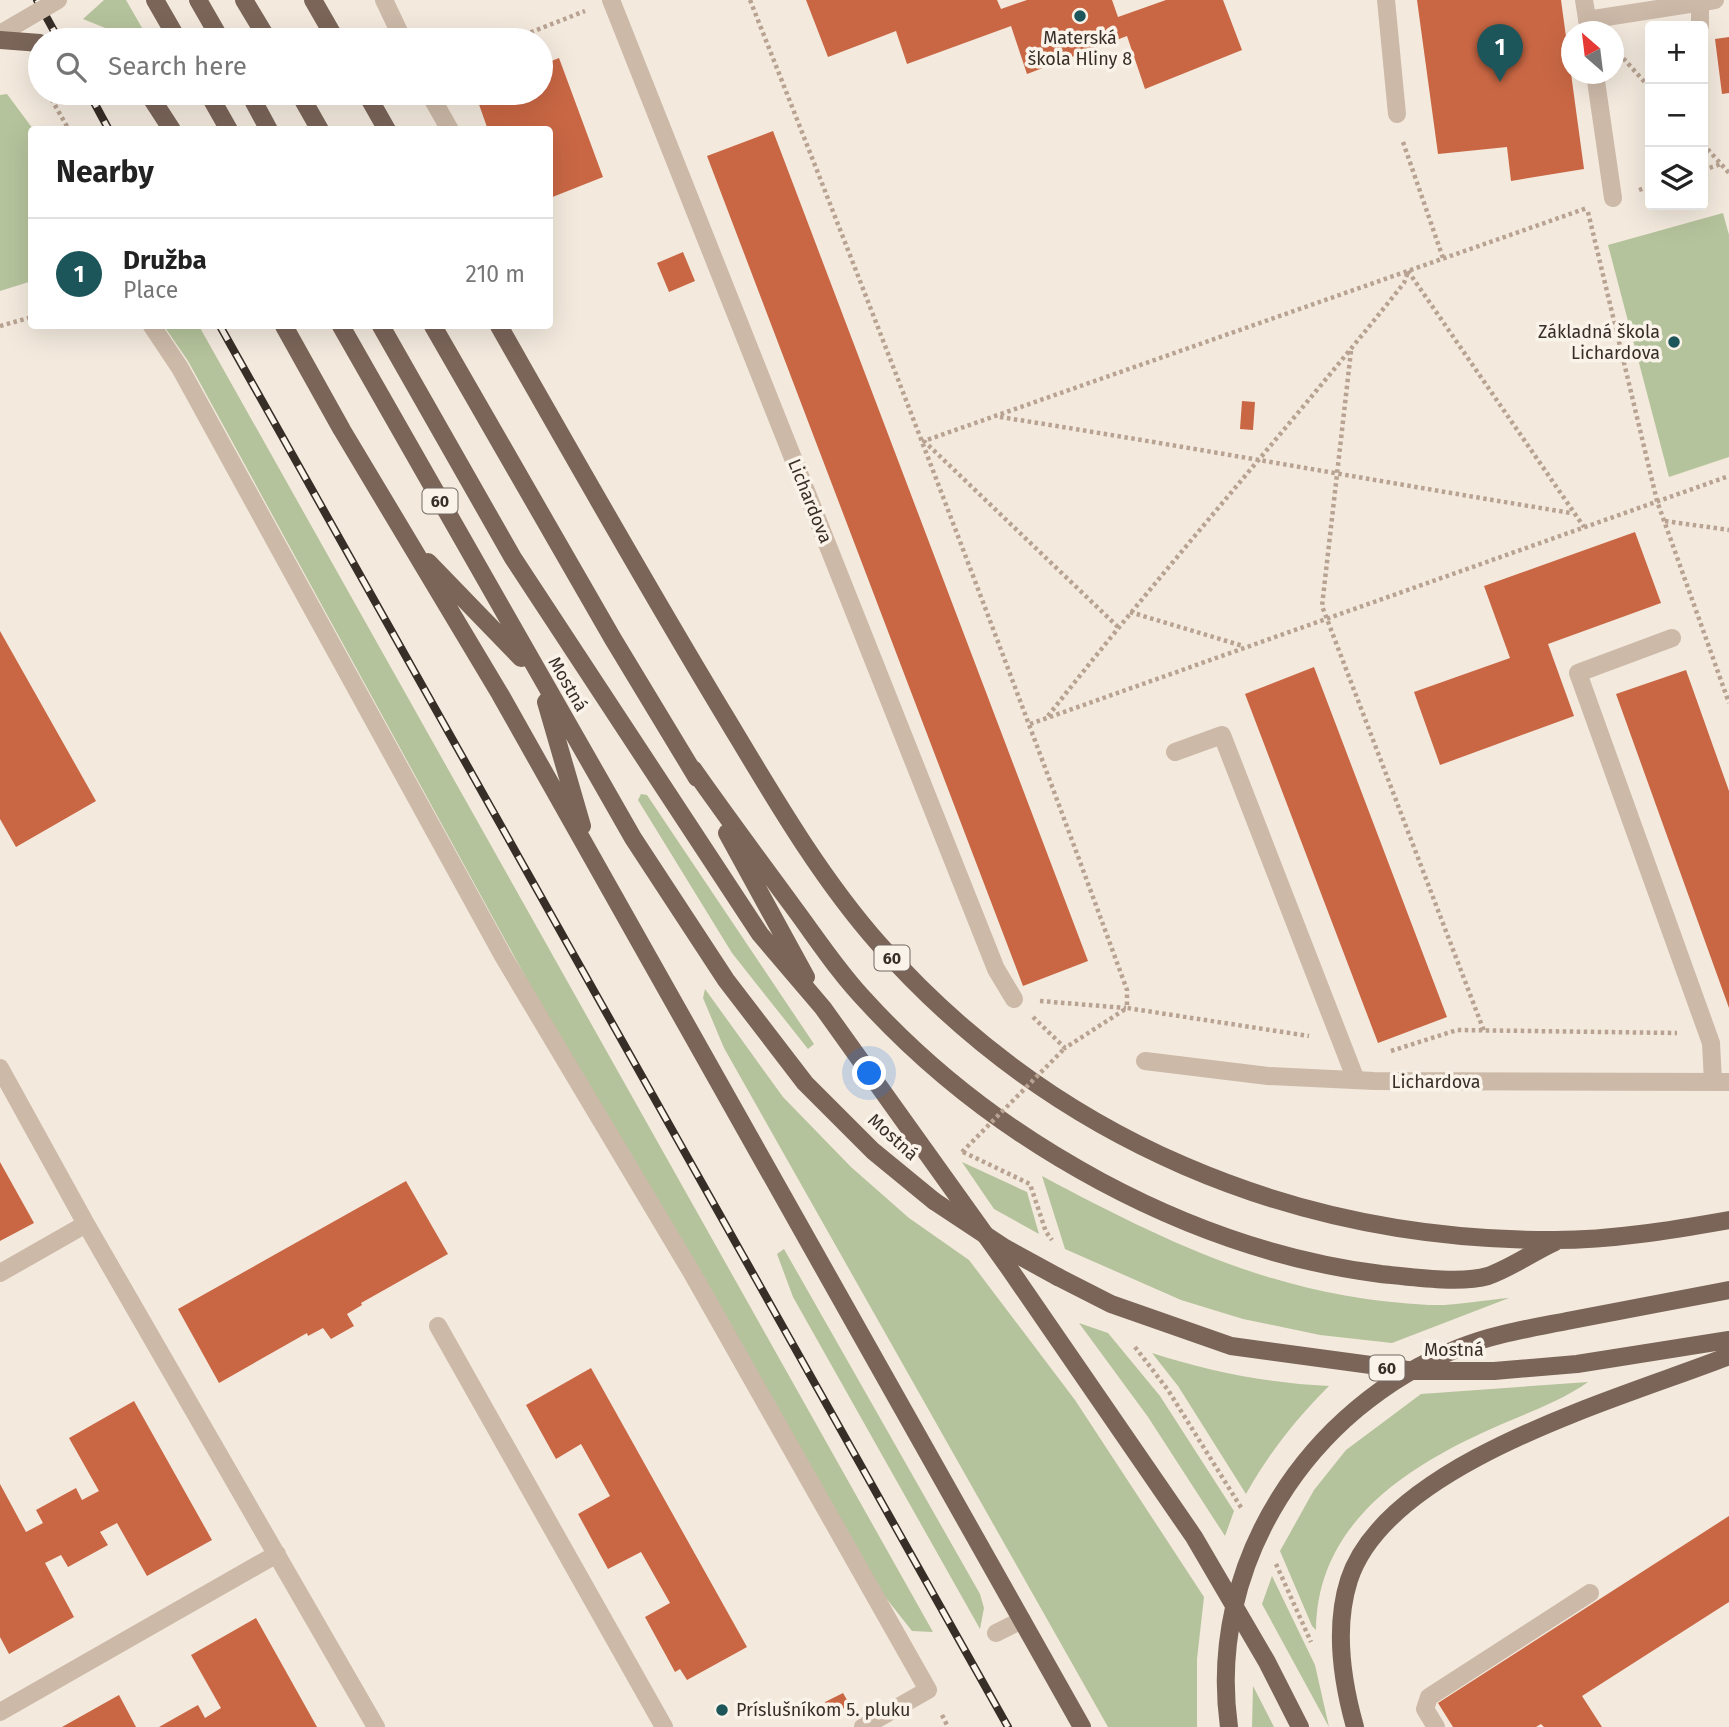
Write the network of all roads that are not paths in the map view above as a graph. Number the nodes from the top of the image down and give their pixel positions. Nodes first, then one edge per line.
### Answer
1 (58, 0) edge
2 (155, 0) edge
3 (198, 0) edge
4 (244, 0) edge
5 (313, 0) edge
6 (384, 0) edge
7 (611, 0) edge
8 (1386, 0) edge
9 (1584, 0) edge
10 (1705, 1) edge
11 (1587, 21) edge
12 (1611, 21) edge
13 (1701, 21) edge
14 (171, 28) edge
15 (213, 28) edge
16 (261, 28) edge
17 (329, 28) edge
18 (397, 28) edge
19 (0, 34) edge
20 (0, 40) edge
21 (28, 42) edge
22 (1596, 84) edge
23 (156, 105) edge
24 (215, 105) edge
25 (256, 105) edge
26 (306, 105) edge
27 (373, 105) edge
28 (436, 105) edge
29 (1397, 114) road end
30 (169, 126) edge
31 (227, 126) edge
32 (268, 126) edge
33 (318, 126) edge
34 (385, 126) edge
35 (448, 126) edge
36 (1613, 198) road end
37 (154, 329) edge
38 (286, 329) edge
39 (343, 329) edge
40 (383, 329) edge
41 (435, 329) edge
42 (501, 329) edge
43 (406, 538) junction
44 (1672, 638) dead end
45 (539, 677) junction
46 (1175, 752) dead end
47 (693, 769) junction
48 (589, 853) junction
49 (1014, 999) road end
50 (823, 1008) junction
51 (1145, 1060) dead end
52 (0, 1068) edge
53 (1356, 1080) junction
54 (1721, 1082) edge
55 (1729, 1220) edge
56 (86, 1224) junction
57 (1558, 1240) junction
58 (0, 1273) edge
59 (1729, 1290) edge
60 (438, 1326) dead end
61 (1729, 1340) edge
62 (1729, 1356) edge
63 (277, 1554) junction
64 (1590, 1593) dead end
65 (1022, 1620) junction
66 (996, 1633) dead end
67 (0, 1712) edge
68 (376, 1727) edge
69 (664, 1727) edge
70 (863, 1727) edge
71 (1082, 1727) edge
72 (1228, 1727) edge
73 (1300, 1727) edge
74 (1356, 1727) edge
75 (1437, 1727) edge

1 - 19 street, bridge
2 - 14 main road
3 - 15 main road
4 - 16 main road
5 - 17 main road
6 - 18 street
7 - 49 street, Lichardova
8 - 29 street
9 - 11 street
10 - 12 street
10 - 13 street
20 - 21 main road, bridge
22 - 36 street
23 - 30 main road
24 - 31 main road
25 - 32 main road
26 - 33 main road
27 - 34 main road
28 - 35 street
37 - 70 street
38 - 43 main road
39 - 45 main road, Mostná / 60
40 - 50 main road
41 - 47 main road
42 - 57 main road, 60
43 - 45 main road
43 - 48 main road
44 - 54 street
45 - 48 main road
45 - 61 main road, Mostná / 60, bridge
46 - 53 street
47 - 50 main road
47 - 57 main road
48 - 65 main road
50 - 73 main road
51 - 53 street, Lichardova
52 - 56 street
53 - 54 street, Lichardova
55 - 57 main road, 60
56 - 58 street
56 - 63 street
59 - 72 main road, bridge
60 - 69 street
62 - 74 main road
63 - 67 street
63 - 68 street
64 - 75 street
65 - 66 street
65 - 71 main road

